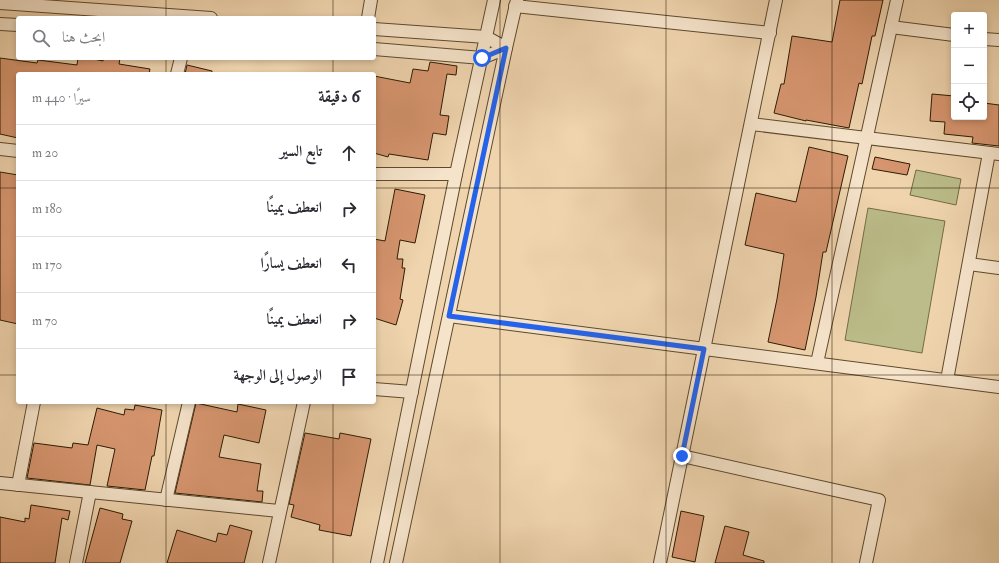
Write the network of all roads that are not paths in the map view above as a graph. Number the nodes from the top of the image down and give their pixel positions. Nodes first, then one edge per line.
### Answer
1 (371, 0) edge
2 (494, 0) edge
3 (776, 0) edge
4 (897, 0) edge
5 (0, 3) edge
6 (516, 3) edge
7 (113, 6) edge
8 (195, 16) edge
9 (368, 16) edge
10 (0, 24) edge
11 (16, 25) edge
12 (891, 27) junction
13 (376, 29) edge
14 (770, 33) junction
15 (951, 35) edge
16 (486, 37) junction
17 (987, 38) edge
18 (999, 40) edge
19 (506, 48) junction
20 (376, 49) edge
21 (482, 58) junction
22 (180, 60) edge
23 (178, 72) edge
24 (751, 124) junction
25 (866, 138) junction
26 (0, 149) edge
27 (16, 151) edge
28 (994, 153) edge
29 (376, 174) edge
30 (456, 174) junction
31 (969, 264) junction
32 (999, 268) edge
33 (449, 316) junction
34 (704, 349) junction
35 (817, 363) junction
36 (947, 380) junction
37 (999, 387) edge
38 (376, 388) edge
39 (412, 392) junction
40 (34, 404) edge
41 (188, 404) edge
42 (304, 404) edge
43 (682, 456) junction
44 (0, 483) edge
45 (18, 485) junction
46 (90, 492) junction
47 (166, 500) junction
48 (279, 511) junction
49 (76, 563) edge
50 (268, 563) edge
51 (377, 563) edge
52 (396, 563) edge
53 (660, 563) edge
54 (866, 563) edge

1 - 9 street
2 - 16 street
3 - 14 street
4 - 12 street
5 - 7 street
6 - 14 street
6 - 19 street
7 - 8 street
10 - 11 street
12 - 15 street
12 - 25 street
13 - 16 street
14 - 24 street
16 - 19 street
16 - 21 street
17 - 18 street
19 - 21 street
19 - 33 street
20 - 21 street
21 - 30 street
22 - 23 street
24 - 25 street
24 - 34 street
25 - 28 street
25 - 35 street
26 - 27 street
28 - 31 street
29 - 30 street
30 - 39 street
31 - 32 street
31 - 36 street
33 - 34 street
33 - 52 street
34 - 35 street
34 - 43 street
35 - 36 street
36 - 37 street
38 - 39 street
39 - 51 street
40 - 45 street
41 - 47 street
42 - 48 street
43 - 53 street
43 - 54 street
44 - 45 street
45 - 46 street
46 - 47 street
46 - 49 street
47 - 48 street
48 - 50 street

